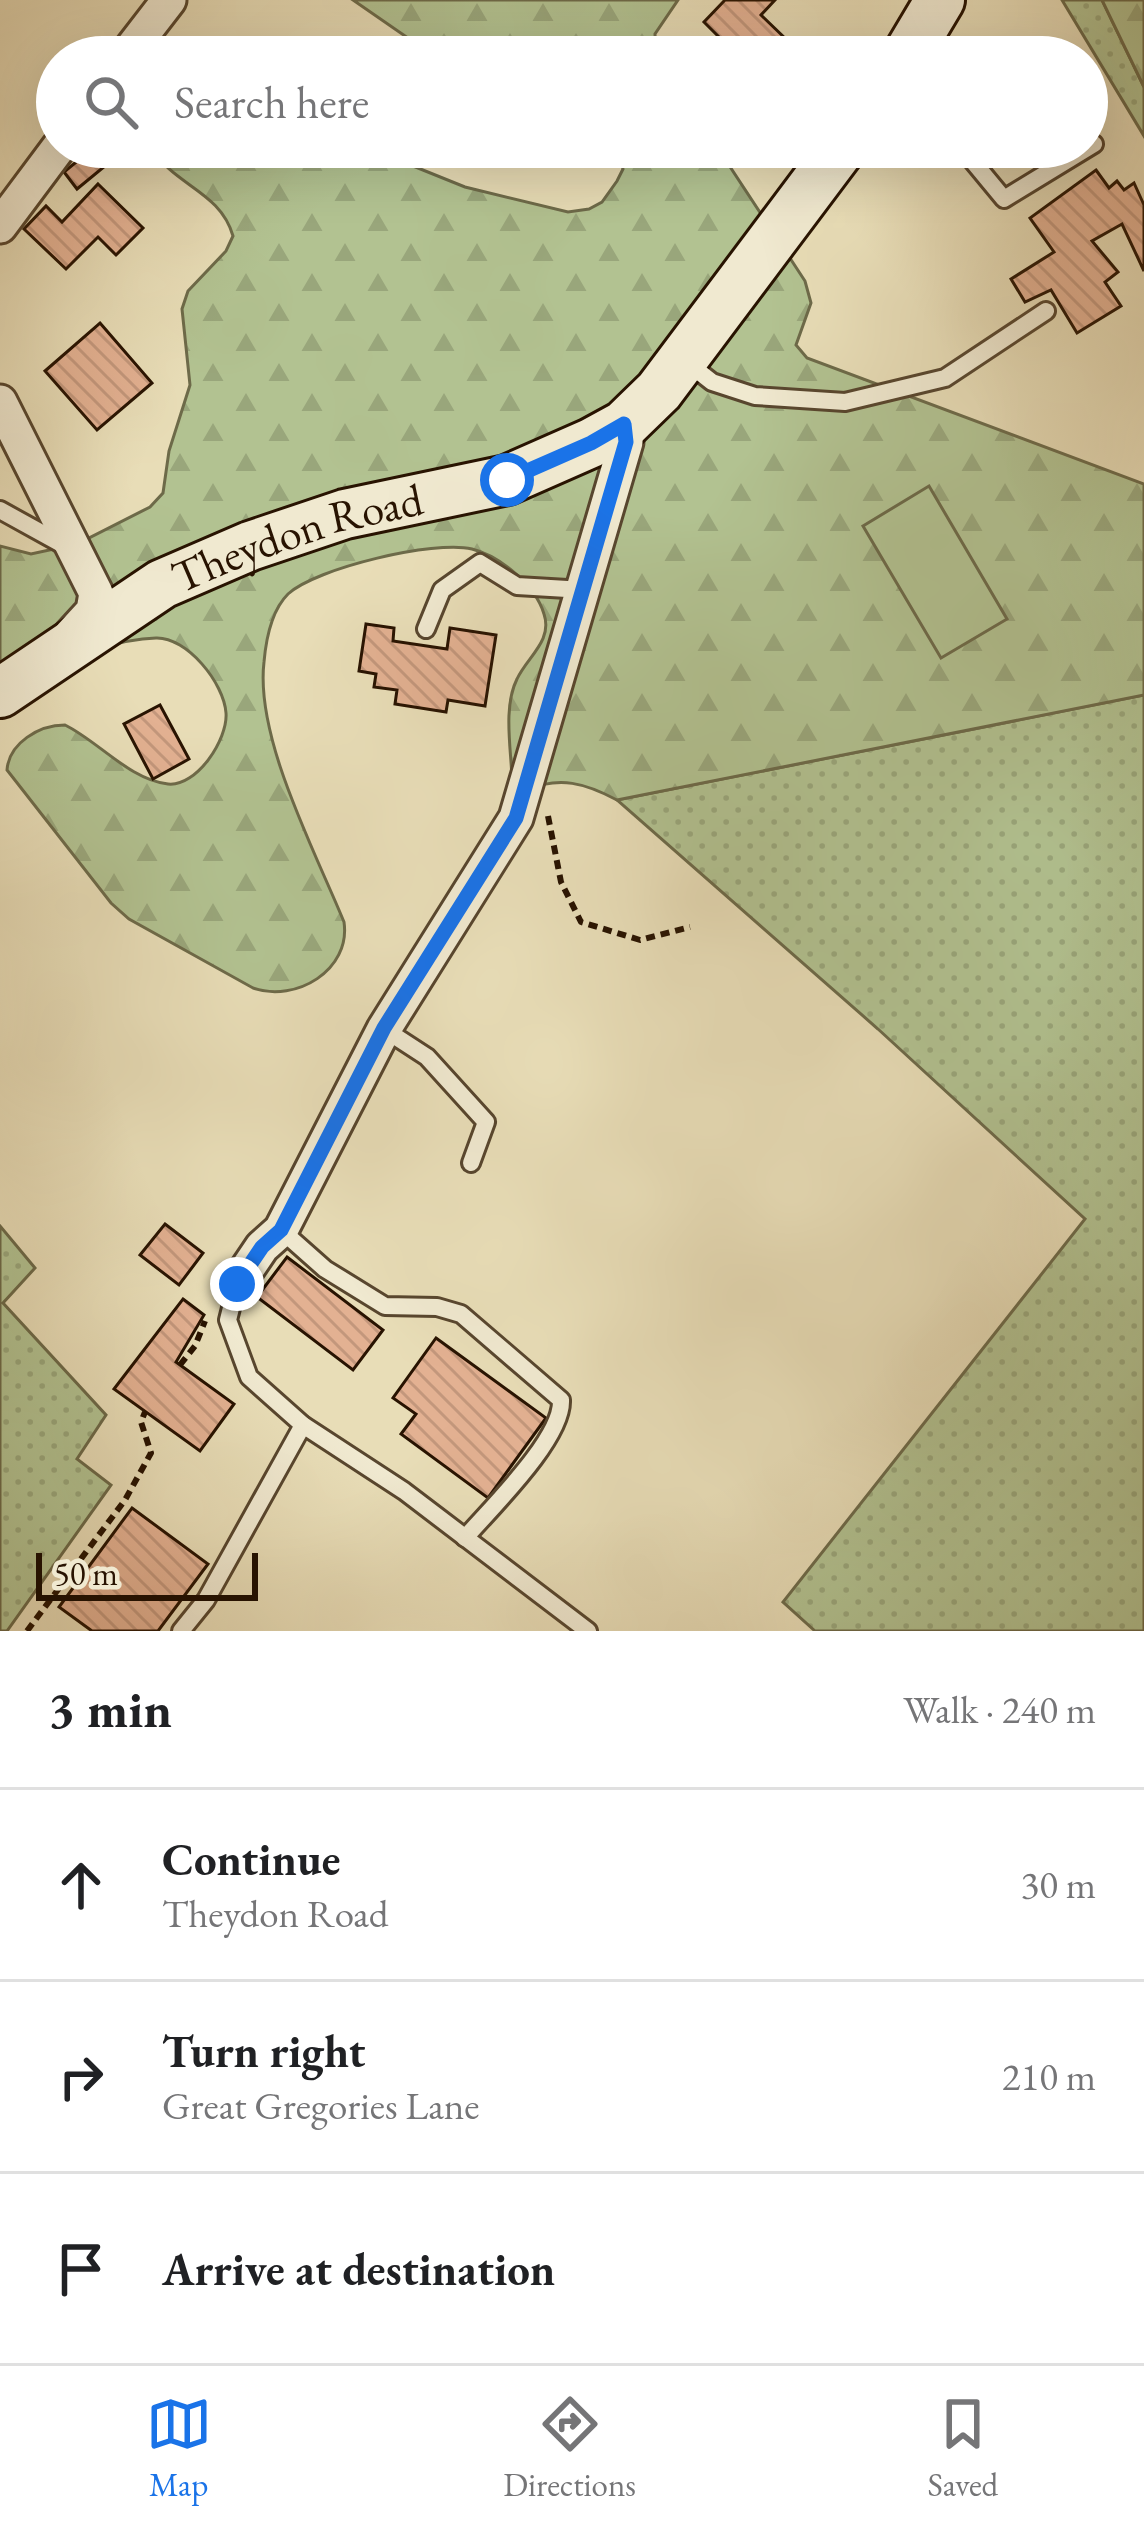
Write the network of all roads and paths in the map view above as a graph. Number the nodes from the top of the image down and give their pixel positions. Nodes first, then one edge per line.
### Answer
1 (169, 0) edge
2 (940, 0) edge
3 (141, 36) edge
4 (919, 36) edge
5 (43, 168) edge
6 (826, 168) edge
7 (978, 168) edge
8 (1055, 168) edge
9 (0, 226) edge
10 (1046, 310) dead end
11 (683, 359) junction
12 (0, 402) edge
13 (624, 424) junction
14 (0, 510) edge
15 (76, 553) junction
16 (584, 590) junction
17 (426, 629) dead end
18 (52, 661) junction
19 (0, 693) edge
20 (536, 753) junction
21 (689, 926) dead end
22 (384, 1028) junction
23 (471, 1163) dead end
24 (281, 1230) junction
25 (237, 1284) joint
26 (146, 1412) dead end
27 (303, 1426) junction
28 (465, 1538) junction
29 (27, 1631) edge
30 (181, 1631) edge
31 (588, 1631) edge

1 - 3 street
2 - 4 street
5 - 9 street
6 - 11 street, Theydon Road
7 - 8 lane
10 - 11 lane
11 - 13 street, Theydon Road
12 - 15 street
13 - 16 street
13 - 18 street, Theydon Road
14 - 15 lane
15 - 18 street
16 - 17 lane
16 - 20 street
18 - 19 street, Theydon Road
20 - 21 path
20 - 22 street
22 - 23 lane
22 - 24 street
24 - 25 street
24 - 28 lane
25 - 27 lane
26 - 29 path
27 - 28 lane
27 - 30 lane
28 - 31 lane

